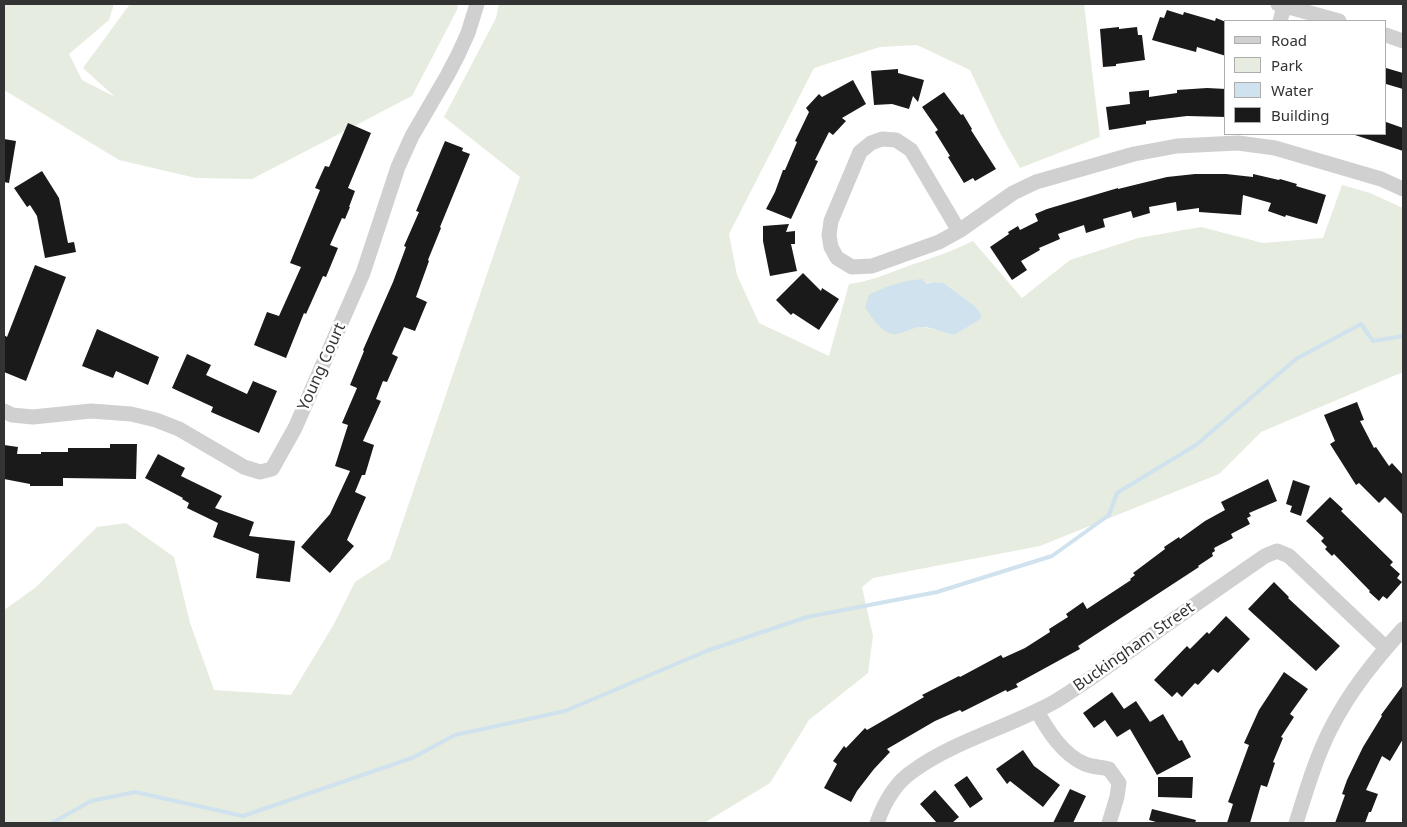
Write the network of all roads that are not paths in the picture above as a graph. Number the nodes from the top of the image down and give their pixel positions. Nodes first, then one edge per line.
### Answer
1 (478, 4) edge
2 (1282, 4) edge
3 (1280, 20) edge
4 (1336, 20) edge
5 (1387, 35) edge
6 (1403, 41) edge
7 (1258, 139) edge
8 (1403, 189) edge
9 (959, 231) junction
10 (4, 411) edge
11 (1403, 629) edge
12 (1386, 648) junction
13 (1038, 711) junction
14 (877, 823) edge
15 (1109, 823) edge
16 (1296, 823) edge

1 - 10 street, Young Court
2 - 3 street
2 - 4 street
5 - 6 street
7 - 8 street
7 - 9 street
9 - 9 street
11 - 12 street
12 - 13 street, Buckingham Street
12 - 16 street
13 - 14 street, Buckingham Street
13 - 15 street

